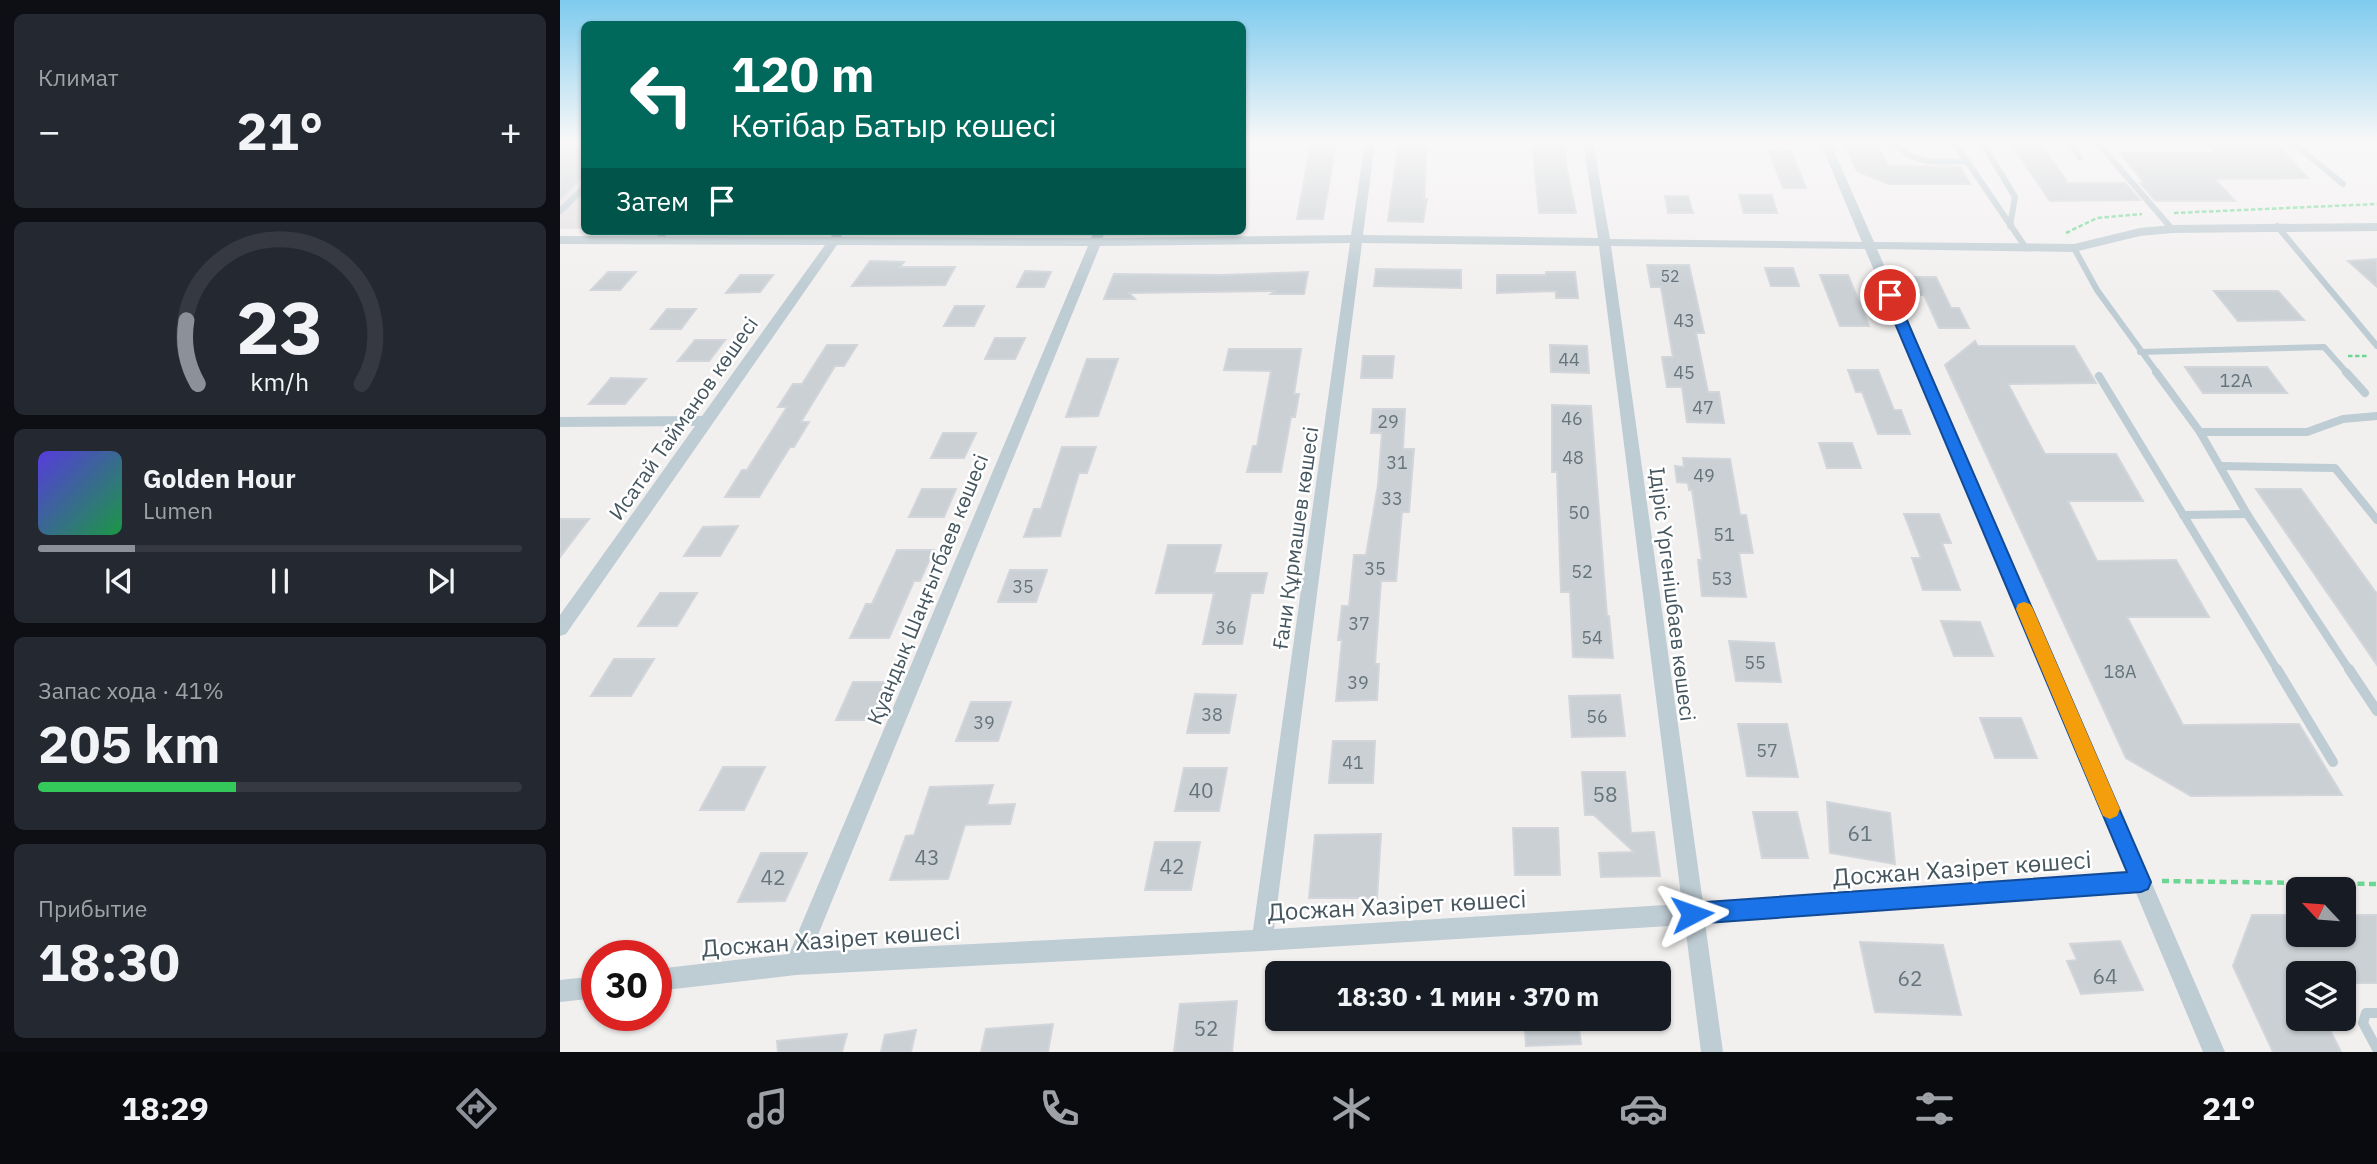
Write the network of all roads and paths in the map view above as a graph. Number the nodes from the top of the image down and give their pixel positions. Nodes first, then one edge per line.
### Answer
1 (581, 191) edge
2 (1363, 191) edge
3 (1596, 191) edge
4 (1846, 191) edge
5 (1987, 191) edge
6 (2011, 191) edge
7 (2139, 191) edge
8 (560, 211) edge
9 (2010, 226) junction
10 (2277, 226) junction
11 (2377, 227) edge
12 (2172, 229) junction
13 (662, 236) edge
14 (837, 236) edge
15 (1098, 236) edge
16 (1357, 239) junction
17 (560, 240) edge
18 (1604, 241) junction
19 (1868, 244) junction
20 (2026, 247) junction
21 (2074, 248) junction
22 (2377, 346) edge
23 (2140, 352) junction
24 (2332, 356) junction
25 (2377, 356) edge
26 (2099, 376) dead end
27 (2365, 393) dead end
28 (2377, 416) edge
29 (707, 421) junction
30 (560, 422) edge
31 (2200, 432) junction
32 (2220, 466) junction
33 (2247, 514) junction
34 (2183, 515) junction
35 (2377, 520) edge
36 (560, 629) edge
37 (2377, 711) edge
38 (2333, 762) dead end
39 (2141, 882) junction
40 (2377, 884) edge
41 (1692, 914) junction
42 (1262, 940) junction
43 (796, 964) junction
44 (672, 978) edge
45 (581, 989) edge
46 (560, 991) edge
47 (2377, 1013) edge
48 (2377, 1049) edge
49 (1712, 1052) edge
50 (2214, 1052) edge

1 - 8 lane
2 - 16 street, Ғани Құрмашев көшесі
3 - 18 street, Ідіріс Үргенішбаев көшесі
4 - 19 street
5 - 9 lane
6 - 9 lane
7 - 12 lane
9 - 20 lane
10 - 11 street
10 - 12 street
10 - 22 lane
12 - 21 street
13 - 14 street
13 - 17 street
14 - 15 street
14 - 29 street, Исатай Тайманов көшесі
15 - 16 street
15 - 43 street, Қуандық Шаңғытбаев көшесі
16 - 18 street
16 - 42 street, Ғани Құрмашев көшесі
18 - 19 street
18 - 41 street, Ідіріс Үргенішбаев көшесі
19 - 20 street
19 - 39 street
20 - 21 street
21 - 23 lane
23 - 24 lane
23 - 31 lane
24 - 25 path
24 - 27 lane
26 - 34 lane
28 - 31 lane
29 - 30 street
29 - 36 street, Исатай Тайманов көшесі
31 - 32 lane
32 - 33 lane
32 - 35 lane
33 - 34 lane
33 - 37 lane
34 - 38 lane
39 - 40 path
39 - 41 street, Досжан Хазірет көшесі
39 - 50 street
41 - 42 street, Досжан Хазірет көшесі
41 - 49 street, Ідіріс Үргенішбаев көшесі
42 - 43 street, Досжан Хазірет көшесі
43 - 44 street, Досжан Хазірет көшесі
45 - 46 street
47 - 48 lane

